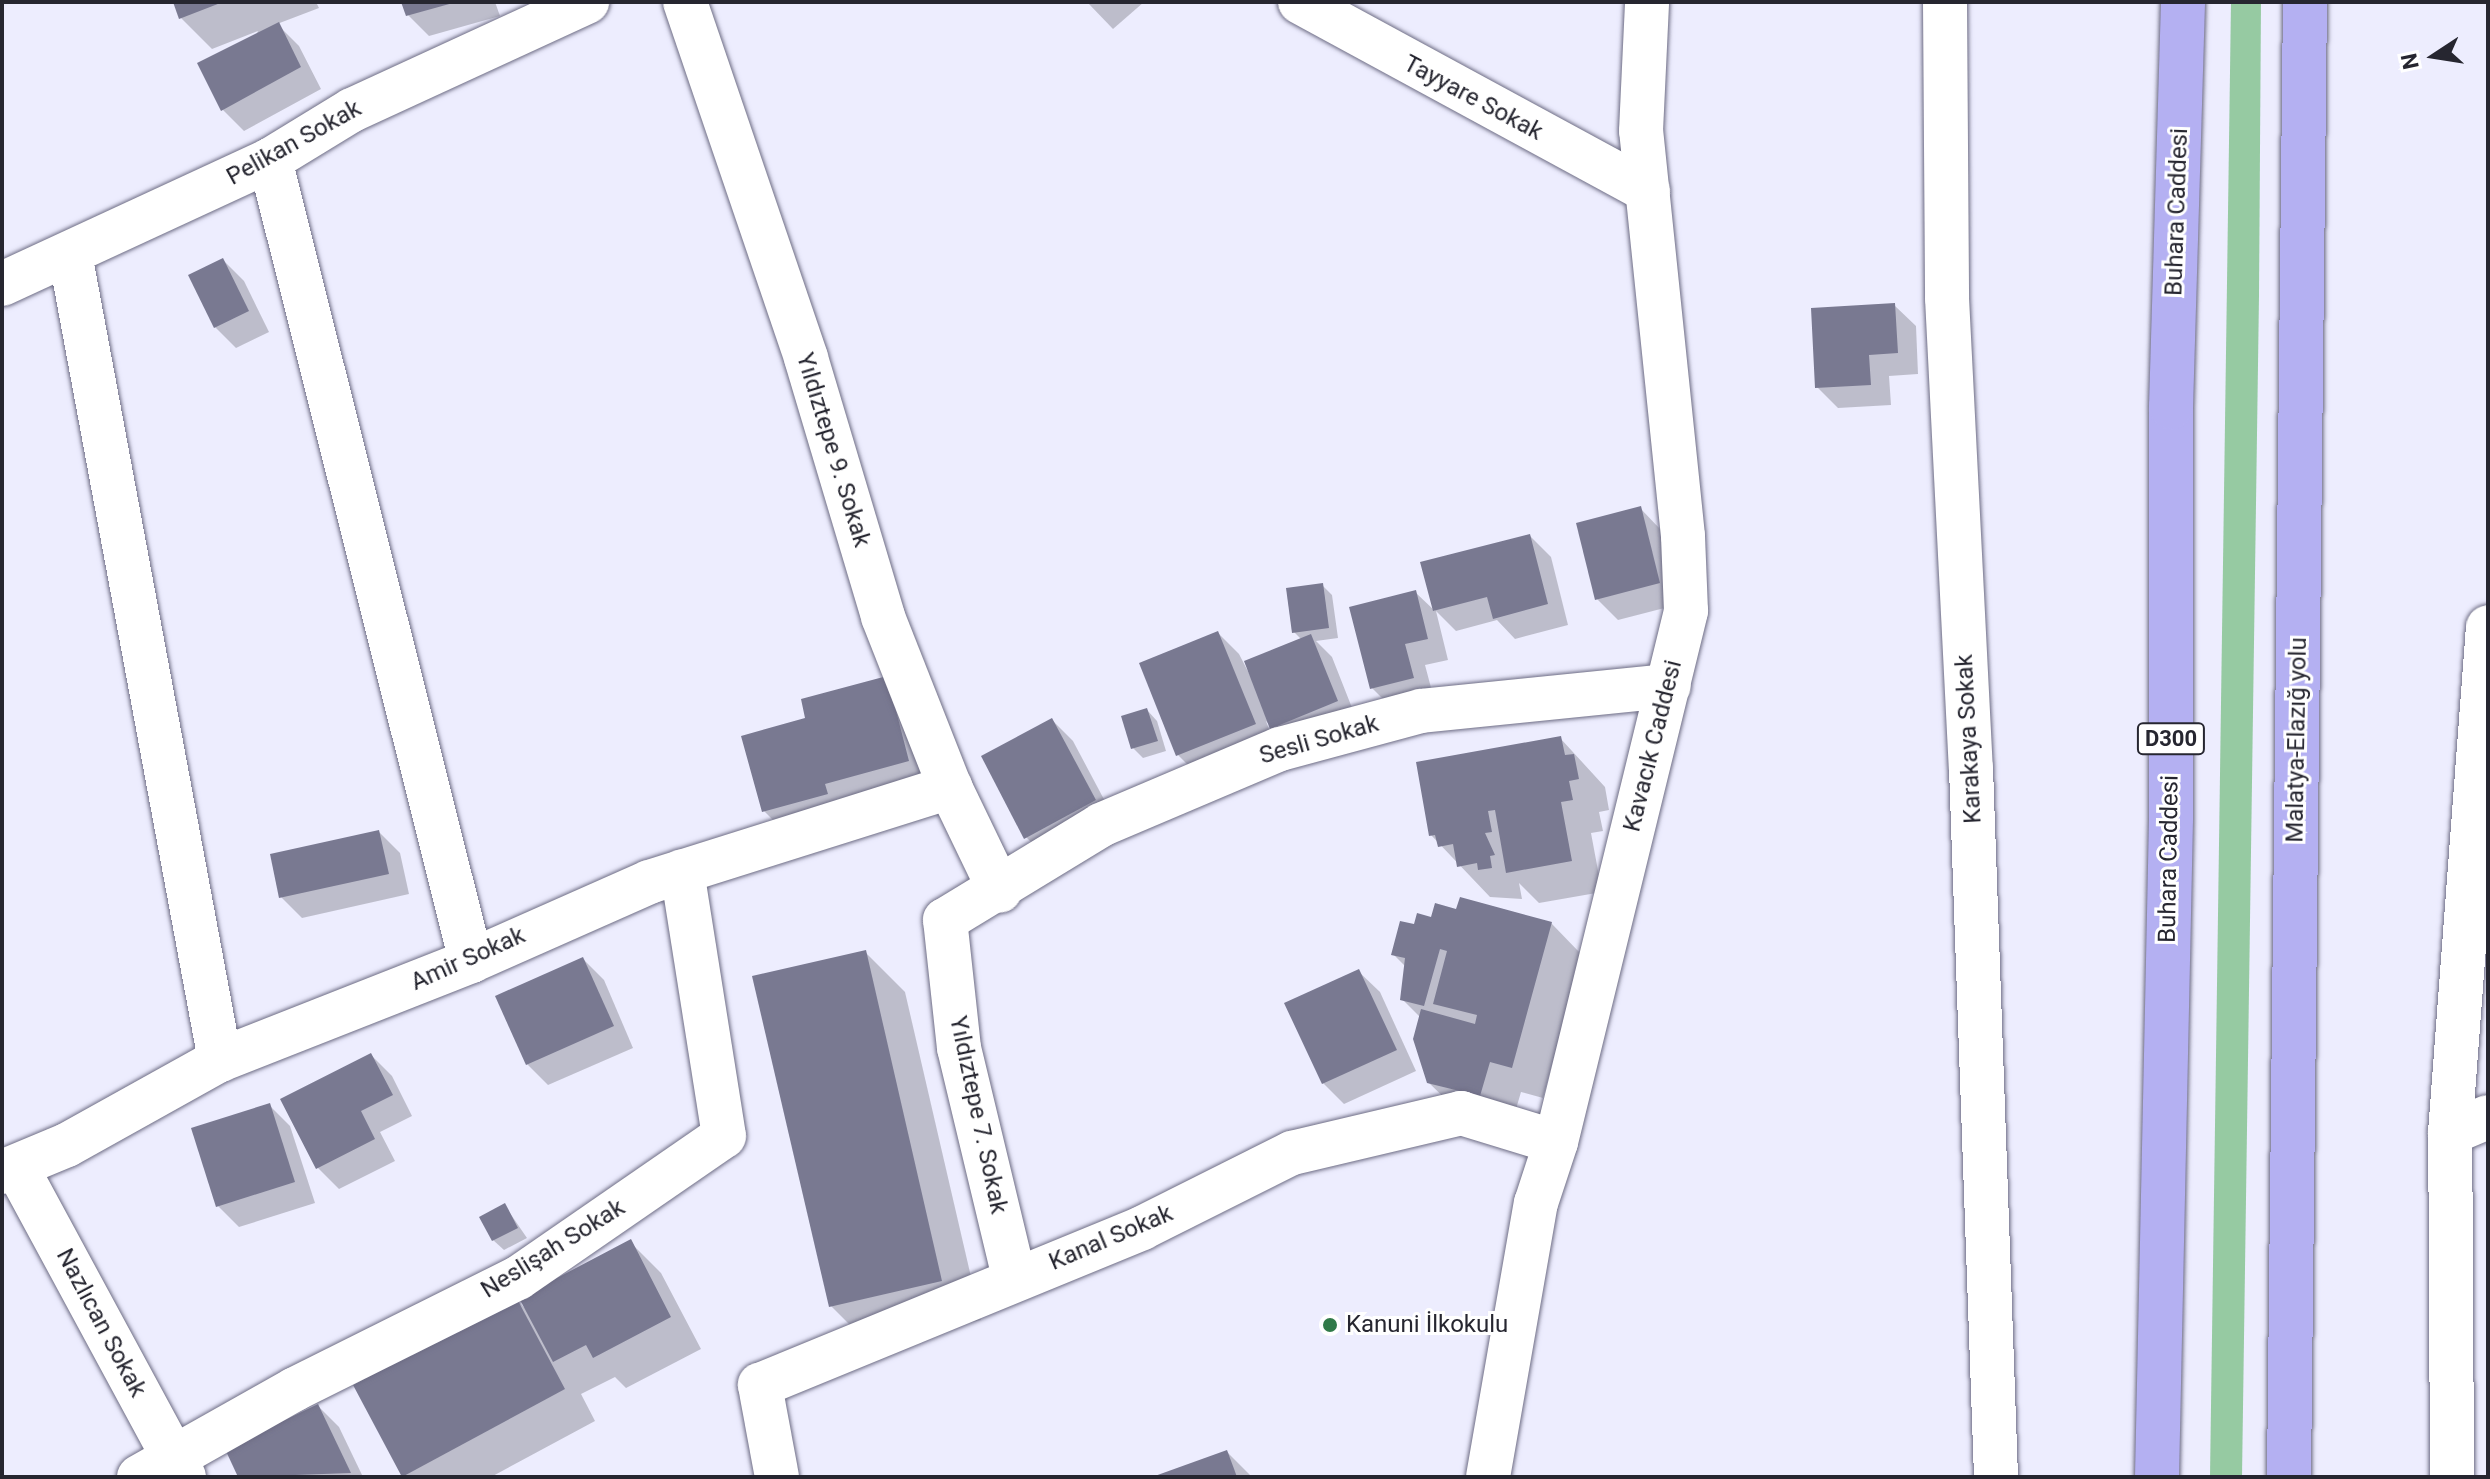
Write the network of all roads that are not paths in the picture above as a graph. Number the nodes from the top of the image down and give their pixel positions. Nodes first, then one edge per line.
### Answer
1 (587, 2) edge
2 (685, 2) edge
3 (1300, 2) edge
4 (1647, 2) edge
5 (1945, 2) edge
6 (2183, 2) edge
7 (2305, 2) edge
8 (270, 160) junction
9 (1648, 191) junction
10 (70, 254) junction
11 (2, 284) edge
12 (2488, 627) edge
13 (1669, 686) junction
14 (950, 787) junction
15 (682, 871) junction
16 (1000, 891) junction
17 (471, 961) junction
18 (220, 1060) junction
19 (2469, 1125) edge
20 (1556, 1142) junction
21 (9, 1170) edge
22 (1014, 1277) junction
23 (166, 1471) edge
24 (777, 1477) edge
25 (1488, 1477) edge
26 (1996, 1477) edge
27 (2157, 1477) edge
28 (2289, 1477) edge
29 (2452, 1477) edge

1 - 8 street, Pelikan Sokak
2 - 14 street, Yıldıztepe 9. Sokak
3 - 9 street, Tayyare Sokak
4 - 9 street, Kavacık Caddesi
5 - 26 street, Karakaya Sokak
6 - 27 highway, Buhara Caddesi / D300
7 - 28 highway, Malatya-Elazığ yolu
8 - 10 street, Pelikan Sokak
8 - 17 street
9 - 13 street, Kavacık Caddesi
10 - 11 street, Pelikan Sokak
10 - 18 street
12 - 19 street
13 - 16 street, Sesli Sokak
13 - 20 street, Kavacık Caddesi
14 - 15 street, Amir Sokak
14 - 16 street, Yıldıztepe 9. Sokak
15 - 17 street, Amir Sokak
15 - 23 street, Neslişah Sokak
16 - 22 street, Yıldıztepe 7. Sokak
17 - 18 street, Amir Sokak
18 - 21 street, Amir Sokak
19 - 29 street
20 - 22 street, Kanal Sokak
20 - 25 street, Kavacık Caddesi
21 - 23 street, Nazlıcan Sokak
22 - 24 street, Kanal Sokak

